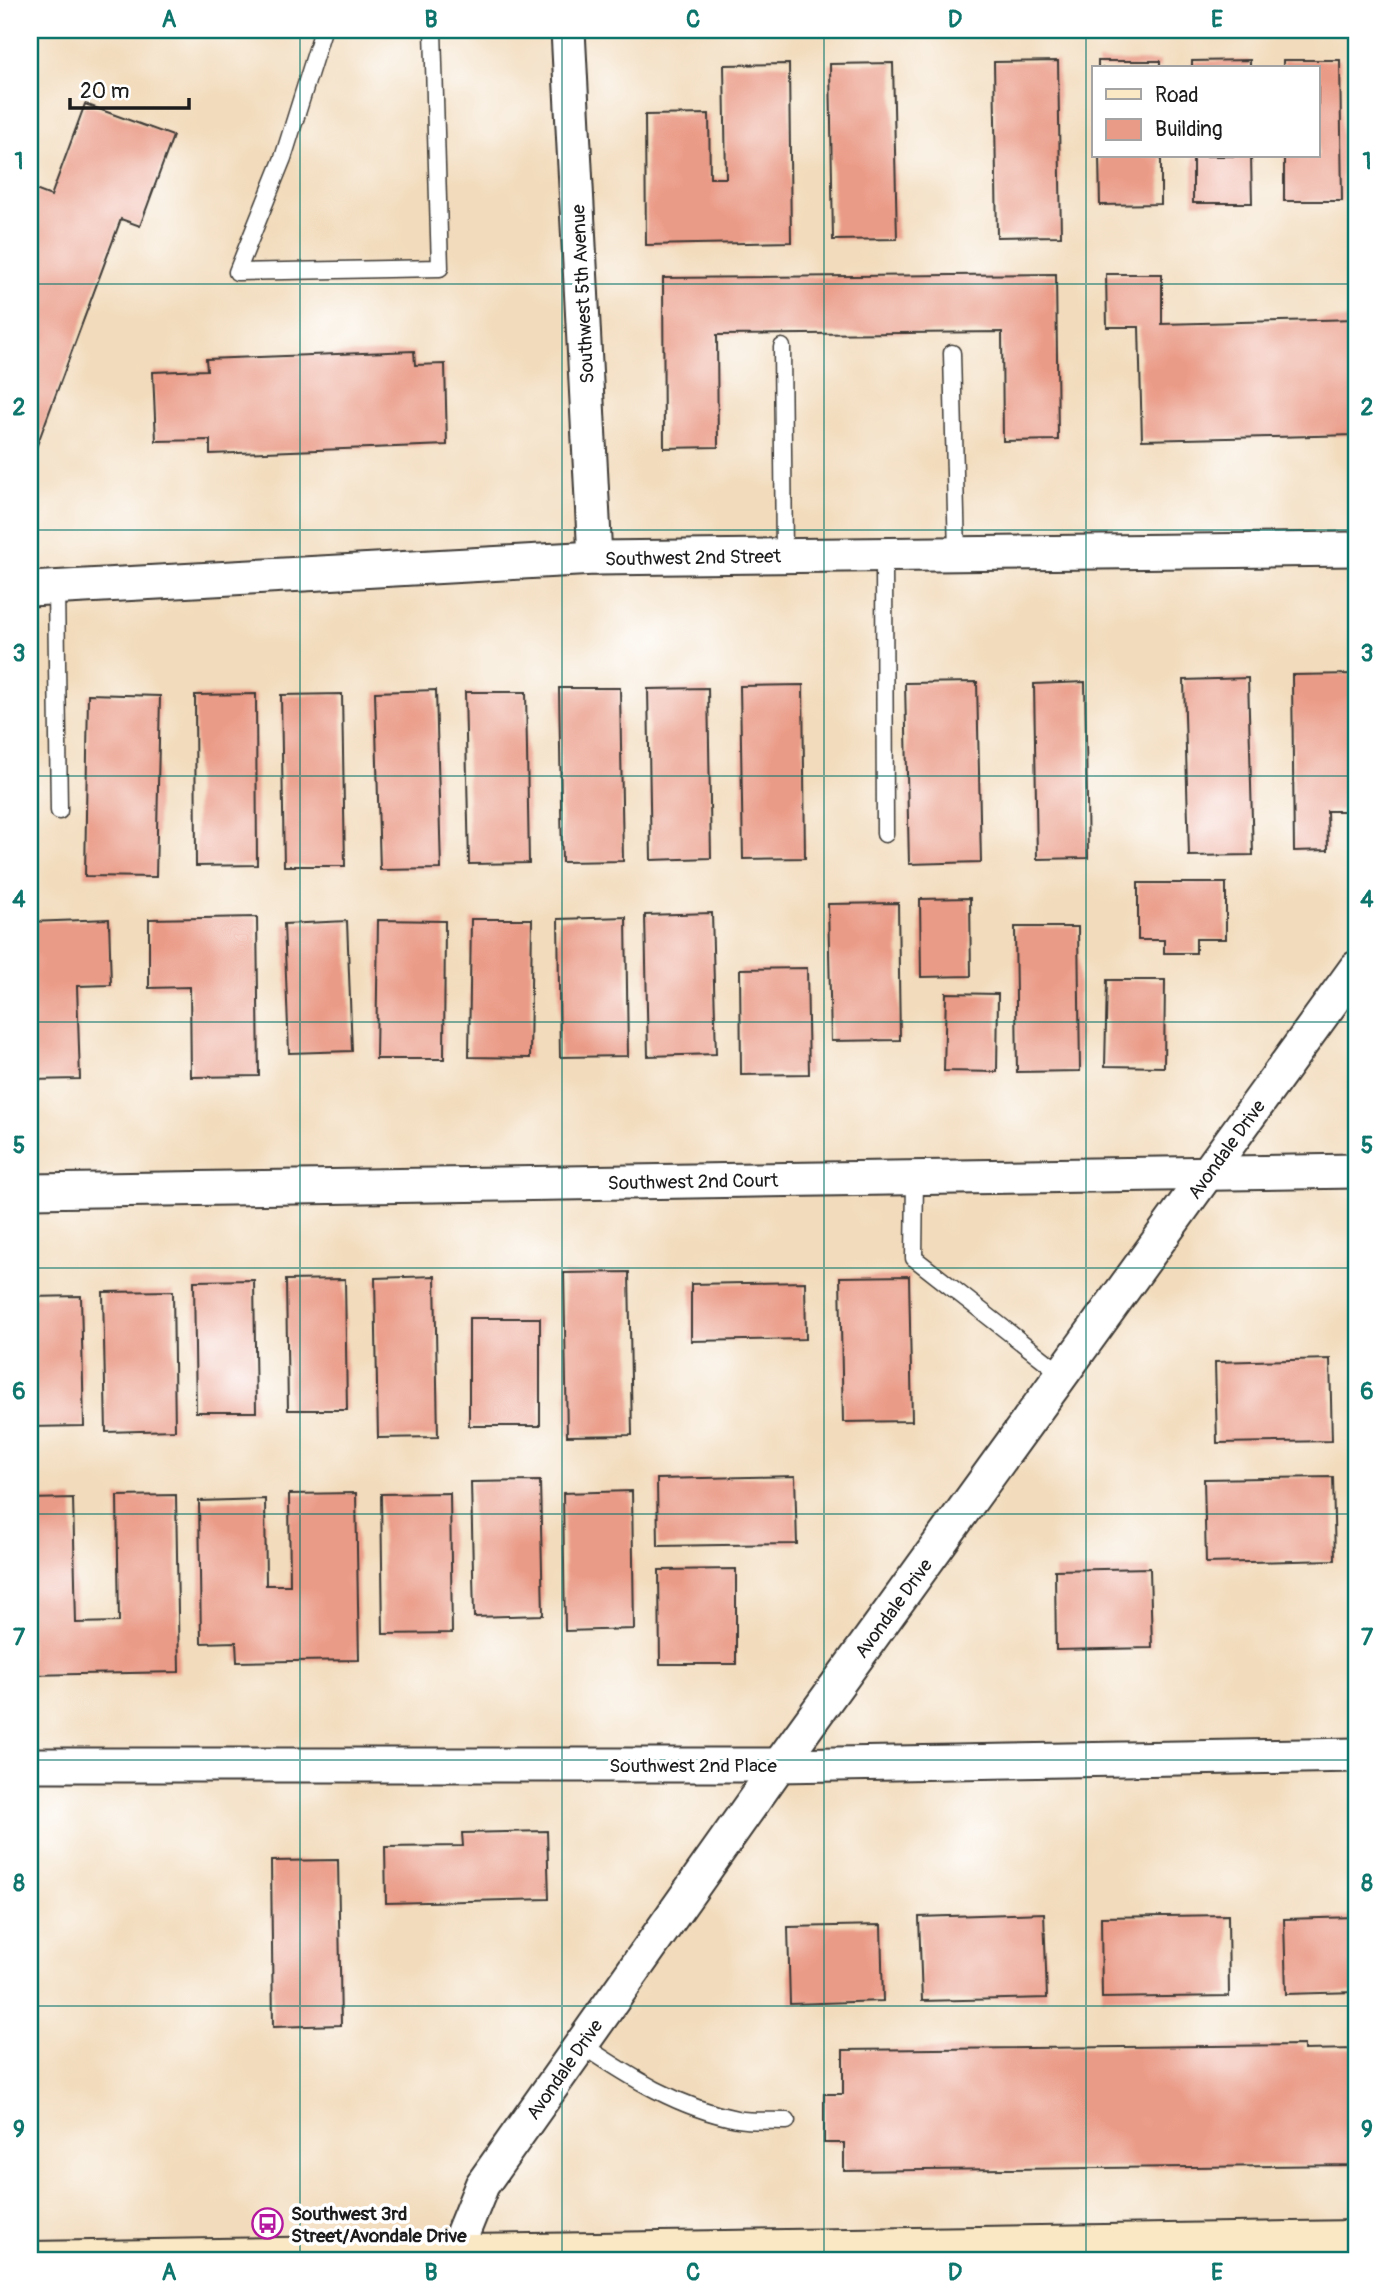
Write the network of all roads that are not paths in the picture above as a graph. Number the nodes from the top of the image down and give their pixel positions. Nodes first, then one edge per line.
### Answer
1 (323, 30) edge
2 (433, 30) edge
3 (568, 30) edge
4 (782, 347) dead end
5 (952, 353) dead end
6 (1356, 549) edge
7 (957, 554) junction
8 (884, 555) junction
9 (783, 556) junction
10 (595, 558) junction
11 (43, 588) edge
12 (60, 811) dead end
13 (885, 834) dead end
14 (1356, 968) edge
15 (1356, 1171) edge
16 (1208, 1173) junction
17 (915, 1178) junction
18 (30, 1191) edge
19 (1062, 1374) junction
20 (1356, 1755) edge
21 (30, 1765) edge
22 (779, 1765) junction
23 (581, 2044) junction
24 (786, 2121) dead end
25 (1356, 2240) edge
26 (456, 2258) edge
27 (30, 2261) edge

1 - 2 lane
3 - 10 street, Southwest 5th Avenue
4 - 9 lane
5 - 7 lane
6 - 7 street, Southwest 2nd Street
7 - 8 street, Southwest 2nd Street
8 - 9 street, Southwest 2nd Street
8 - 13 lane
9 - 10 street, Southwest 2nd Street
10 - 11 street, Southwest 2nd Street
11 - 12 lane
14 - 16 street, Avondale Drive
15 - 16 street, Southwest 2nd Court
16 - 17 street, Southwest 2nd Court
16 - 19 street, Avondale Drive
17 - 18 street, Southwest 2nd Court
17 - 19 lane
19 - 22 street, Avondale Drive
20 - 22 street, Southwest 2nd Place
21 - 22 street, Southwest 2nd Place
22 - 23 street, Avondale Drive
23 - 24 lane
23 - 26 street, Avondale Drive
25 - 26 street
26 - 27 street

